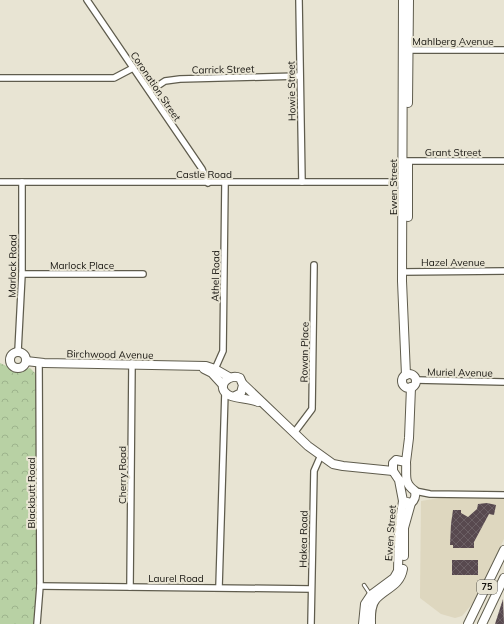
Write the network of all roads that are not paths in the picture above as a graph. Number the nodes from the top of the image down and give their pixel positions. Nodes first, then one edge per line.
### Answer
1 (87, 0) edge
2 (299, 0) edge
3 (403, 0) edge
4 (409, 0) edge
5 (406, 50) junction
6 (504, 50) edge
7 (133, 68) junction
8 (299, 76) junction
9 (0, 78) edge
10 (150, 91) junction
11 (406, 161) junction
12 (504, 161) edge
13 (0, 182) edge
14 (22, 182) junction
15 (302, 182) junction
16 (406, 182) junction
17 (208, 183) junction
18 (225, 183) junction
19 (314, 265) dead end
20 (504, 271) edge
21 (404, 272) junction
22 (22, 274) junction
23 (143, 274) dead end
24 (18, 351) junction
25 (0, 357) edge
26 (9, 359) junction
27 (26, 361) junction
28 (40, 362) junction
29 (132, 363) junction
30 (193, 365) junction
31 (215, 369) junction
32 (229, 377) junction
33 (410, 381) junction
34 (504, 382) edge
35 (243, 384) junction
36 (224, 389) junction
37 (234, 396) junction
38 (263, 405) junction
39 (223, 412) junction
40 (294, 433) junction
41 (321, 455) junction
42 (406, 462) junction
43 (394, 465) junction
44 (415, 491) junction
45 (430, 494) junction
46 (504, 495) edge
47 (409, 501) junction
48 (504, 550) edge
49 (504, 578) edge
50 (364, 585) dead end
51 (40, 586) junction
52 (130, 587) junction
53 (219, 587) junction
54 (311, 589) junction
55 (373, 597) junction
56 (483, 622) edge
57 (37, 624) edge
58 (311, 624) edge
59 (363, 624) edge
60 (371, 624) edge
61 (468, 624) edge

1 - 7 street, Coronation Street
2 - 8 street, Howie Street
3 - 5 main road, Ewen Street
4 - 5 main road, Ewen Street
5 - 6 street, Mahlberg Avenue
5 - 11 main road, Ewen Street
7 - 9 street
7 - 10 street, Coronation Street
8 - 10 street, Carrick Street
8 - 15 street, Howie Street
10 - 17 street, Coronation Street
11 - 12 street, Grant Street
11 - 16 main road, Ewen Street
13 - 14 street, Castle Road
14 - 17 street, Castle Road
14 - 22 street, Marlock Road
15 - 16 street, Castle Road
15 - 18 street, Castle Road
16 - 21 main road, Ewen Street
17 - 18 street, Castle Road
18 - 31 street, Athel Road
19 - 40 street, Rowan Place
20 - 21 street, Hazel Avenue
21 - 33 main road, Ewen Street
22 - 23 street, Marlock Place
22 - 24 street, Marlock Road
24 - 26 main road
24 - 27 main road
25 - 26 main road, Birchwood Avenue
26 - 27 main road, Birchwood Avenue
27 - 28 main road, Birchwood Avenue
28 - 29 main road, Birchwood Avenue
28 - 51 street, Blackbutt Road
29 - 30 main road, Birchwood Avenue
29 - 52 street, Cherry Road
30 - 31 main road, Birchwood Avenue
30 - 36 main road, Birchwood Avenue
31 - 32 main road, Birchwood Avenue
32 - 35 main road, Birchwood Avenue
32 - 36 main road
33 - 34 street, Muriel Avenue
33 - 42 main road, Ewen Street
33 - 43 main road, Ewen Street
35 - 37 main road
35 - 38 main road, Birchwood Avenue
36 - 37 main road, Birchwood Avenue
36 - 39 street
37 - 38 main road, Birchwood Avenue
37 - 39 street
38 - 40 main road, Birchwood Avenue
39 - 53 street
40 - 41 main road, Birchwood Avenue
41 - 43 main road, Birchwood Avenue
41 - 54 street, Hakea Road
42 - 43 main road
42 - 44 main road, Ewen Street
43 - 47 main road, Ewen Street
44 - 45 street
44 - 47 main road, Ewen Street
45 - 46 street
45 - 47 street
47 - 55 main road, Ewen Street
48 - 61 main road, 75
49 - 56 main road, 75
50 - 55 lane
51 - 52 street, Laurel Road
51 - 57 street, Blackbutt Road
52 - 53 street, Laurel Road
53 - 54 street, Laurel Road
54 - 58 street, Hakea Road
55 - 59 main road
55 - 60 main road

